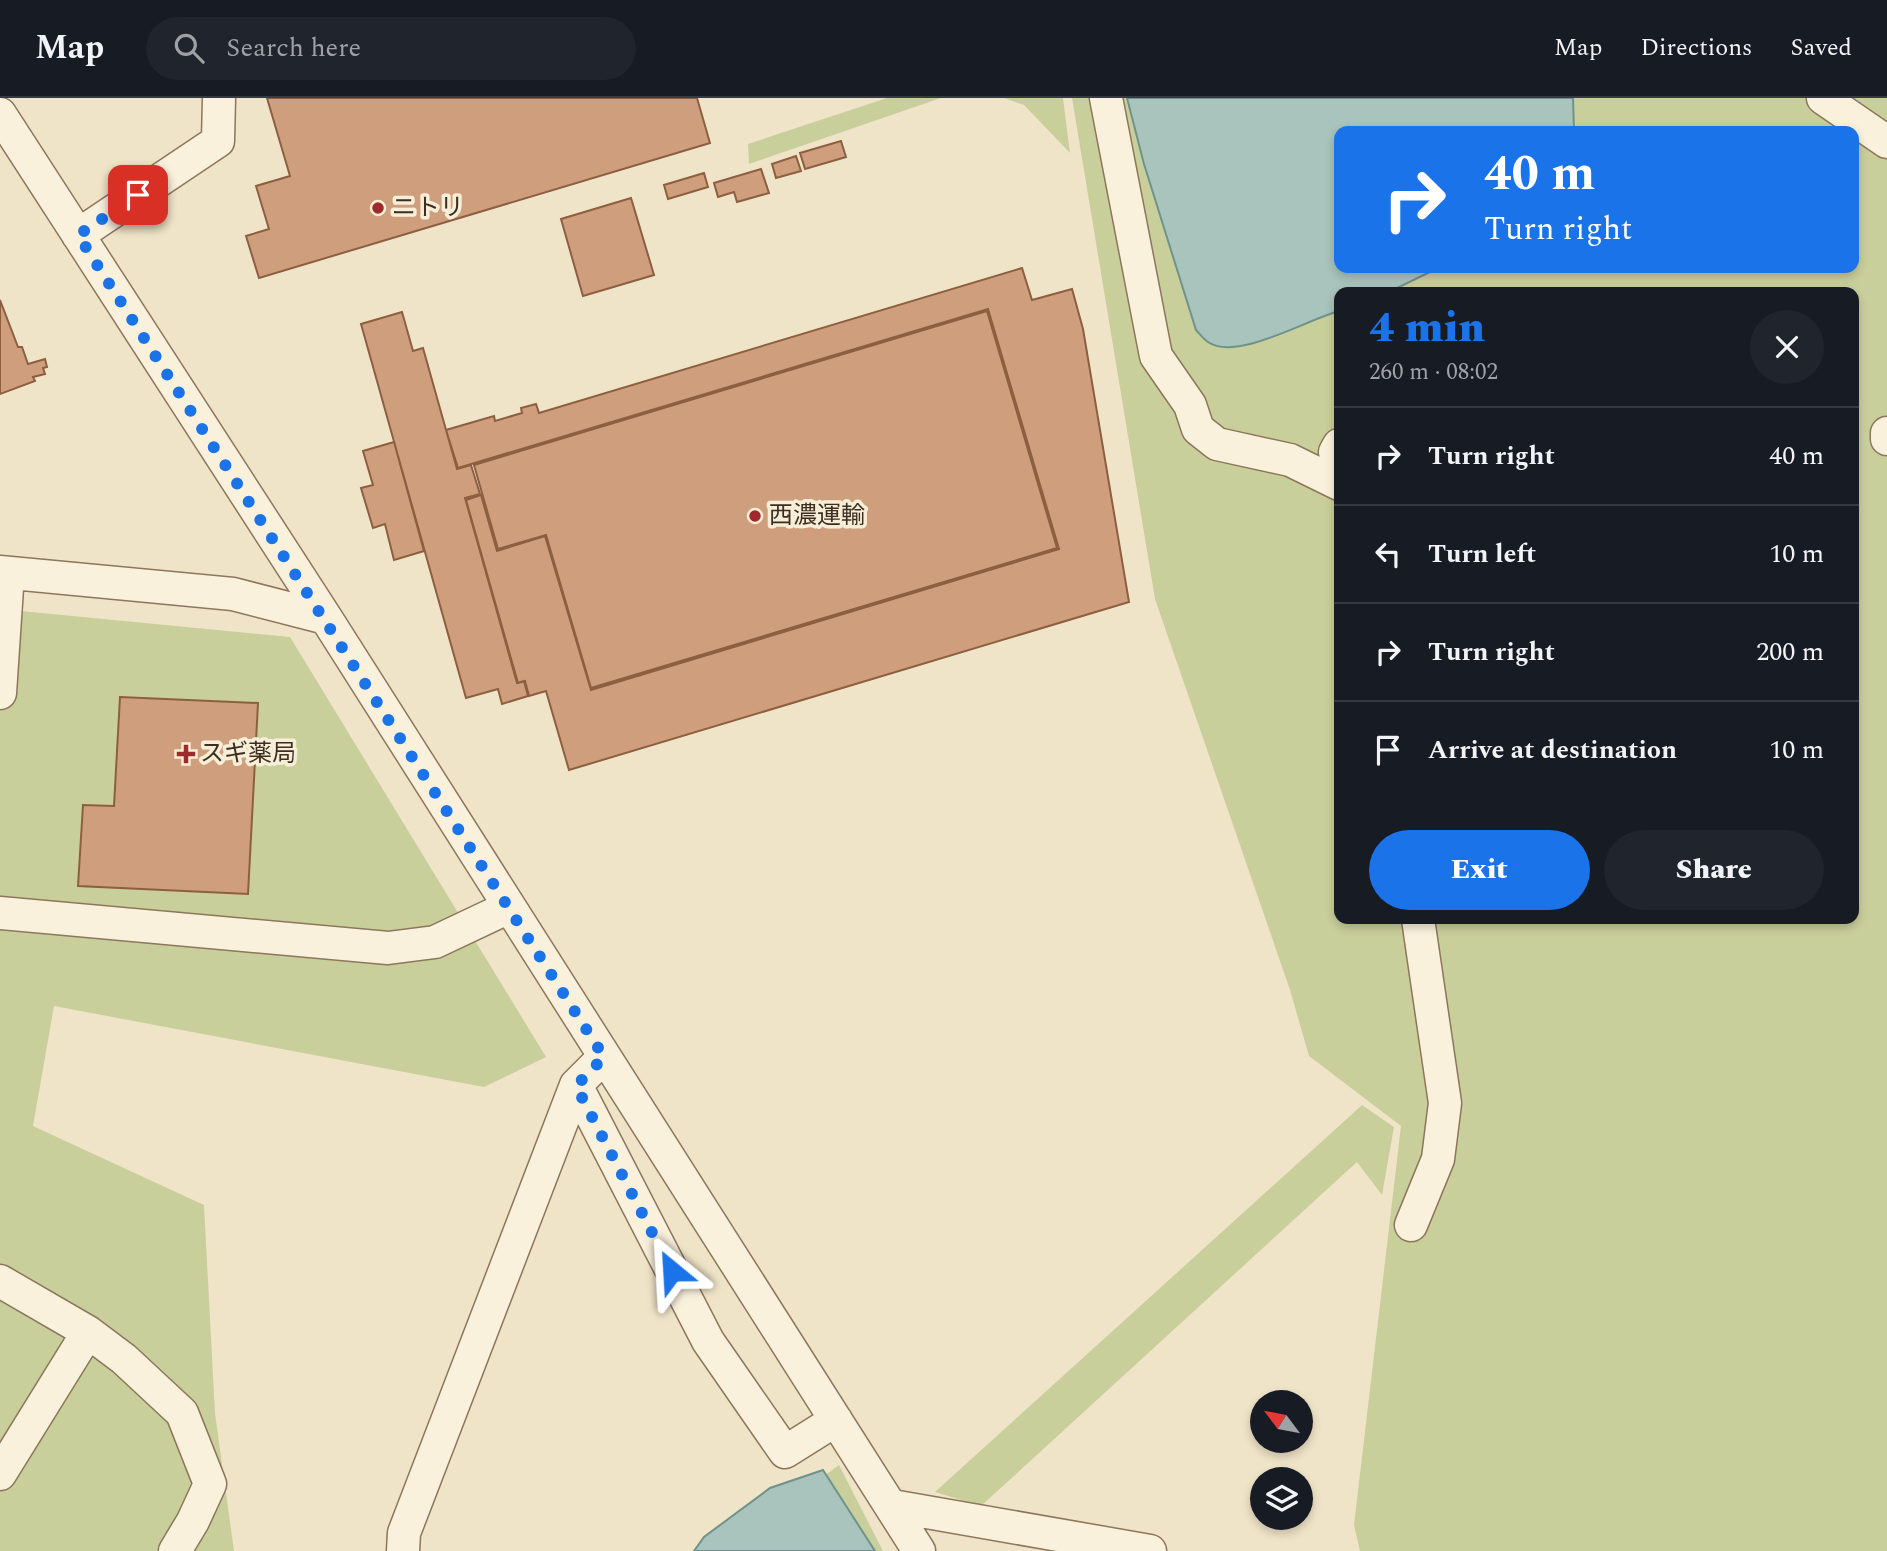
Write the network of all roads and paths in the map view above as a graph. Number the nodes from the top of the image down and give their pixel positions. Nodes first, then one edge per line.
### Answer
1 (219, 98) edge
2 (1106, 98) edge
3 (1823, 98) edge
4 (0, 114) edge
5 (1887, 142) edge
6 (78, 235) junction
7 (1887, 433) edge
8 (1887, 439) edge
9 (1334, 482) edge
10 (4, 573) edge
11 (326, 618) junction
12 (0, 693) edge
13 (509, 907) junction
14 (0, 914) edge
15 (1419, 924) edge
16 (604, 1057) junction
17 (576, 1086) junction
18 (1411, 1225) dead end
19 (0, 1281) edge
20 (88, 1332) junction
21 (836, 1420) junction
22 (0, 1474) edge
23 (892, 1506) junction
24 (175, 1551) edge
25 (403, 1551) edge
26 (919, 1551) edge
27 (1150, 1551) edge

1 - 6 street
2 - 9 street
3 - 5 street
4 - 6 street
6 - 11 street
7 - 8 street
10 - 11 street
10 - 12 street
11 - 13 street
13 - 14 street
13 - 16 street
15 - 18 street
16 - 17 street
16 - 21 street
17 - 21 street
17 - 25 street
19 - 20 street
20 - 22 street
20 - 24 street
21 - 23 street
23 - 26 street
23 - 27 street

